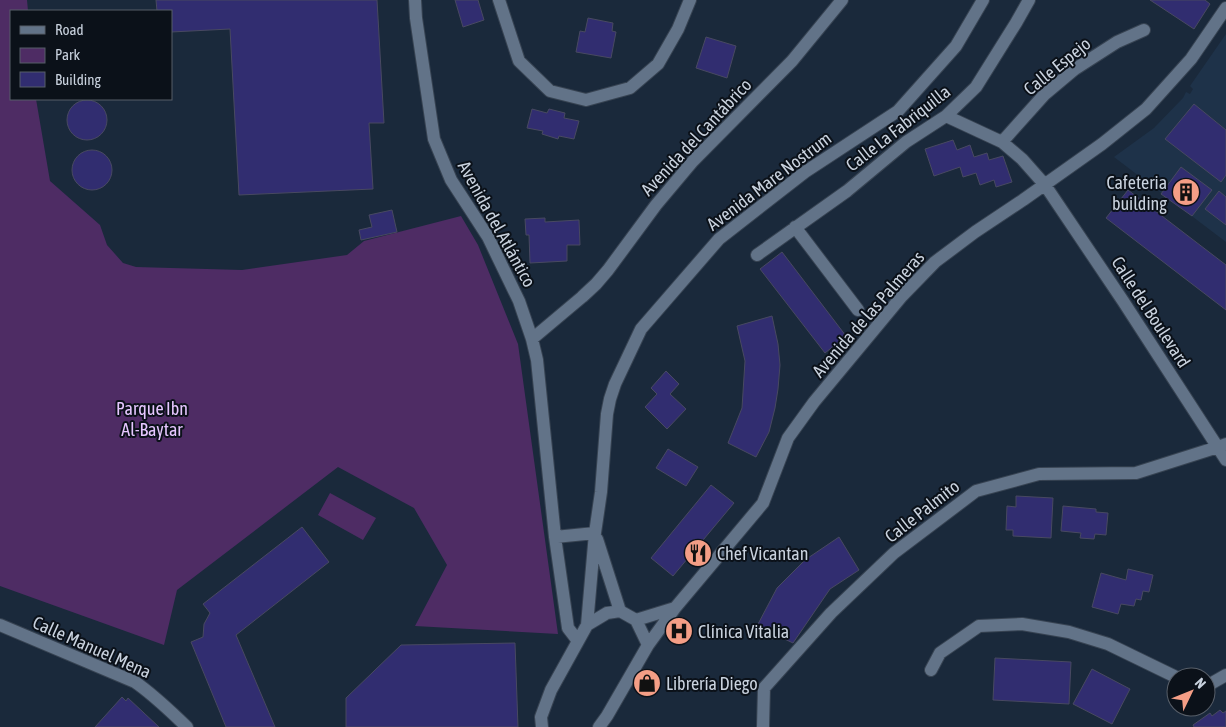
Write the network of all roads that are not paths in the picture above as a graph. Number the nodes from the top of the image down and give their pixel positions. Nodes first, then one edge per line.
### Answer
1 (415, 0) edge
2 (499, 0) edge
3 (690, 0) edge
4 (842, 0) edge
5 (983, 0) edge
6 (1029, 0) edge
7 (1226, 8) edge
8 (1144, 30) dead end
9 (946, 116) junction
10 (1002, 142) junction
11 (1045, 185) junction
12 (795, 227) junction
13 (757, 255) dead end
14 (858, 310) dead end
15 (532, 339) junction
16 (1222, 446) edge
17 (1226, 460) edge
18 (595, 533) junction
19 (555, 537) junction
20 (675, 608) junction
21 (620, 611) junction
22 (636, 620) junction
23 (587, 625) junction
24 (0, 626) edge
25 (578, 640) junction
26 (648, 645) junction
27 (931, 670) dead end
28 (1166, 672) edge
29 (187, 727) edge
30 (542, 727) edge
31 (599, 727) edge
32 (763, 727) edge

1 - 15 street, Avenida del Atlántico
2 - 3 street
4 - 15 street, Avenida del Cantábrico
5 - 18 street, Avenida Mare Nostrum
6 - 9 street, Calle La Fabriquilla
7 - 11 street, Avenida de las Palmeras
8 - 10 street, Calle Espejo
9 - 10 street, Calle del Boulevard
9 - 12 street, Calle La Fabriquilla
10 - 11 street, Calle del Boulevard
11 - 16 street, Calle del Boulevard
11 - 20 street, Avenida de las Palmeras
12 - 13 street, Calle La Fabriquilla
12 - 14 street
15 - 19 street, Avenida del Atlántico
16 - 17 street, Calle del Boulevard
16 - 32 street, Calle Palmito
18 - 19 street
18 - 21 street, Avenida Mare Nostrum
18 - 23 street, Avenida Mare Nostrum
19 - 25 street, Avenida del Atlántico
20 - 22 street
20 - 26 street, Avenida de las Palmeras
21 - 22 street
21 - 23 street
22 - 26 street
23 - 25 street
24 - 29 street, Calle Manuel Mena
25 - 30 street
26 - 31 street, Avenida de las Palmeras
27 - 28 street

